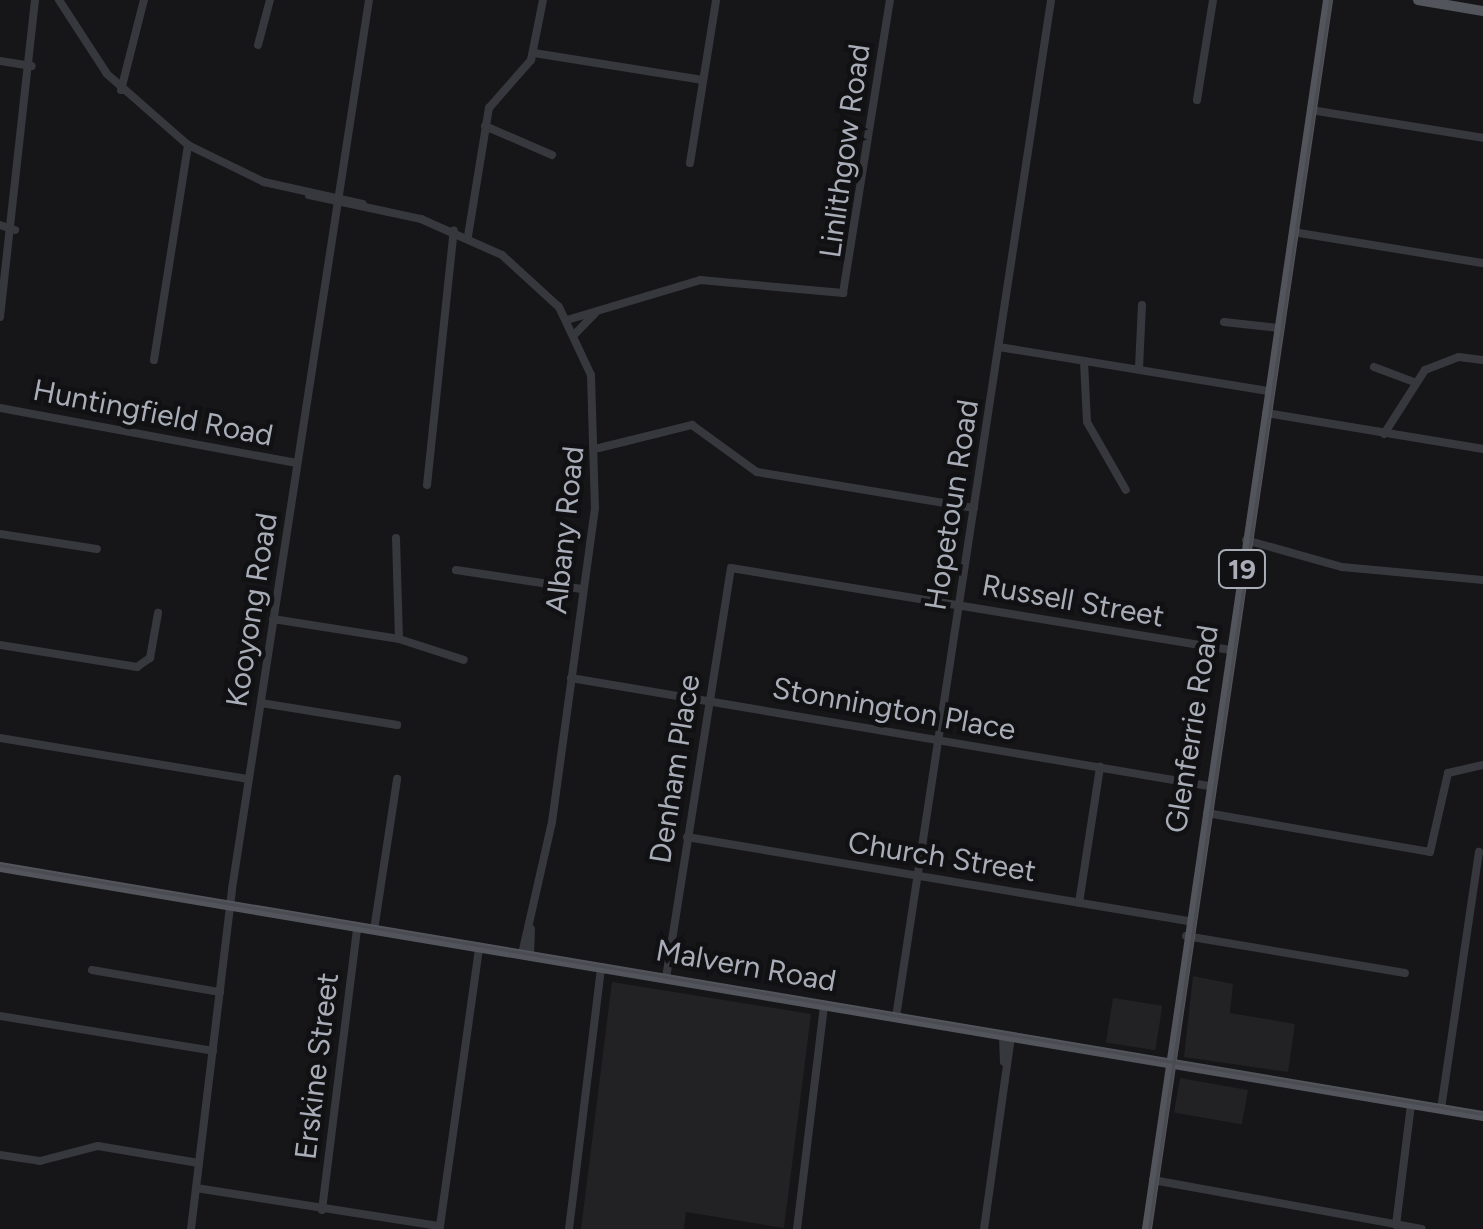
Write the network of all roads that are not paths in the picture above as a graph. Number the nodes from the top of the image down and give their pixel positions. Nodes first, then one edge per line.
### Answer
1 (35, 0) edge
2 (59, 0) edge
3 (144, 0) edge
4 (270, 0) edge
5 (369, 0) edge
6 (543, 0) edge
7 (716, 0) edge
8 (890, 0) edge
9 (1051, 0) edge
10 (1213, 0) edge
11 (1328, 0) edge
12 (1418, 0) edge
13 (1483, 10) edge
14 (258, 45) dead end
15 (534, 53) junction
16 (0, 62) edge
17 (32, 66) junction
18 (703, 80) junction
19 (122, 90) junction
20 (1197, 100) dead end
21 (1312, 110) junction
22 (485, 126) junction
23 (1483, 138) edge
24 (188, 145) junction
25 (552, 155) dead end
26 (690, 163) dead end
27 (337, 200) junction
28 (0, 226) edge
29 (15, 230) junction
30 (454, 230) junction
31 (1293, 232) junction
32 (468, 236) junction
33 (1483, 263) edge
34 (1142, 305) dead end
35 (595, 313) junction
36 (0, 318) edge
37 (566, 320) junction
38 (1224, 322) dead end
39 (1278, 328) junction
40 (575, 334) junction
41 (999, 347) junction
42 (154, 360) dead end
43 (1483, 360) edge
44 (1084, 362) junction
45 (1374, 367) dead end
46 (1139, 368) junction
47 (1414, 382) junction
48 (1269, 391) junction
49 (0, 408) edge
50 (1266, 412) junction
51 (1384, 434) junction
52 (599, 448) junction
53 (1483, 449) edge
54 (297, 463) junction
55 (427, 485) dead end
56 (1126, 490) dead end
57 (974, 508) junction
58 (0, 534) edge
59 (396, 538) dead end
60 (1246, 540) junction
61 (97, 549) dead end
62 (731, 568) joint
63 (456, 570) dead end
64 (1483, 580) edge
65 (582, 589) junction
66 (960, 605) junction
67 (158, 614) dead end
68 (273, 619) junction
69 (399, 639) junction
70 (0, 644) edge
71 (1230, 650) junction
72 (464, 660) dead end
73 (571, 678) junction
74 (708, 701) junction
75 (260, 703) junction
76 (397, 725) dead end
77 (0, 738) edge
78 (939, 740) junction
79 (1100, 767) junction
80 (1483, 767) edge
81 (249, 779) junction
82 (396, 779) dead end
83 (1209, 786) junction
84 (1205, 812) junction
85 (687, 837) junction
86 (1479, 852) dead end
87 (0, 868) edge
88 (918, 876) junction
89 (1079, 902) junction
90 (230, 906) junction
91 (1188, 921) junction
92 (357, 927) junction
93 (374, 930) junction
94 (1186, 936) junction
95 (479, 947) junction
96 (526, 955) junction
97 (601, 968) junction
98 (92, 970) dead end
99 (1405, 974) dead end
100 (666, 978) junction
101 (220, 992) junction
102 (824, 1005) junction
103 (0, 1016) edge
104 (896, 1017) junction
105 (1007, 1036) junction
106 (212, 1050) junction
107 (1168, 1063) junction
108 (1411, 1104) junction
109 (1441, 1109) junction
110 (1483, 1116) edge
111 (0, 1155) edge
112 (199, 1163) junction
113 (1152, 1184) junction
114 (196, 1188) junction
115 (322, 1210) junction
116 (1396, 1225) junction
117 (191, 1229) edge
118 (570, 1229) edge
119 (796, 1229) edge
120 (984, 1229) edge
121 (1147, 1229) edge
122 (1422, 1229) edge

1 - 17 street
2 - 19 street, Albany Road
3 - 19 street
4 - 14 street
5 - 27 street, Kooyong Road
6 - 15 street
7 - 18 street
8 - 35 street, Linlithgow Road
9 - 41 street, Hopetoun Road
10 - 20 street
11 - 21 main road, Glenferrie Road / 19
12 - 13 main road
15 - 18 street
15 - 22 street
16 - 17 street
17 - 29 street
18 - 26 street
19 - 24 street, Albany Road
21 - 23 street
21 - 31 main road, Glenferrie Road / 19
22 - 25 street
22 - 32 street
24 - 27 street, Albany Road
24 - 42 street
27 - 30 street, Albany Road
27 - 54 street, Kooyong Road
28 - 29 street
29 - 36 street
30 - 32 street, Albany Road
30 - 55 street
31 - 33 street
31 - 39 main road, Glenferrie Road / 19
32 - 37 street, Albany Road
34 - 46 street
35 - 37 street, Linlithgow Road
35 - 40 street, Linlithgow Road
37 - 40 street, Albany Road
38 - 39 street
39 - 48 main road, Glenferrie Road / 19
40 - 52 street, Albany Road
41 - 44 street
41 - 57 street, Hopetoun Road
43 - 47 street
44 - 46 street
44 - 56 street
45 - 47 street
46 - 48 street
47 - 51 street
48 - 50 main road, Glenferrie Road / 19
49 - 54 street, Huntingfield Road
50 - 51 street
50 - 60 main road, Glenferrie Road / 19
51 - 53 street
52 - 57 street
52 - 65 street, Albany Road
54 - 68 street, Kooyong Road
57 - 66 street, Hopetoun Road
58 - 61 street
59 - 69 street
60 - 64 street
60 - 71 main road, Glenferrie Road / 19
62 - 66 street, Russell Street
62 - 74 street, Denham Place
63 - 65 street
65 - 73 street, Albany Road
66 - 71 street, Russell Street
66 - 78 street, Hopetoun Road
67 - 70 street
68 - 69 street
68 - 75 street, Kooyong Road
69 - 72 street
71 - 83 main road, Glenferrie Road / 19
73 - 74 street, Stonnington Place
73 - 96 street, Albany Road
74 - 78 street, Stonnington Place
74 - 85 street, Denham Place
75 - 76 street
75 - 81 street, Kooyong Road
77 - 81 street
78 - 79 street, Stonnington Place
78 - 88 street, Hopetoun Road
79 - 83 street, Stonnington Place
79 - 89 street
80 - 84 street
81 - 90 street, Kooyong Road
82 - 93 street
83 - 84 main road, Glenferrie Road / 19
84 - 91 main road, Glenferrie Road / 19
85 - 88 street, Church Street
85 - 100 street, Denham Place
86 - 109 street
87 - 90 main road, Malvern Road
88 - 89 street, Church Street
88 - 104 street, Hopetoun Road
89 - 91 street, Church Street
90 - 92 main road, Malvern Road
90 - 101 street, Kooyong Road
91 - 94 main road, Glenferrie Road / 19
92 - 93 main road, Malvern Road
92 - 115 street, Erskine Street
93 - 95 main road, Malvern Road
94 - 99 street
94 - 107 main road, Glenferrie Road / 19
95 - 96 main road, Malvern Road
95 - 115 street
96 - 97 main road, Malvern Road
97 - 100 main road, Malvern Road
97 - 118 street
98 - 101 street
100 - 102 main road, Malvern Road
101 - 106 street, Kooyong Road
102 - 104 main road, Malvern Road
102 - 119 street
103 - 106 street
104 - 105 main road, Malvern Road
105 - 107 main road, Malvern Road
105 - 120 street
106 - 112 street, Kooyong Road
107 - 108 main road, Malvern Road
107 - 113 main road, Glenferrie Road / 19
108 - 109 main road, Malvern Road
108 - 116 street
109 - 110 main road, Malvern Road
111 - 112 street
112 - 114 street, Kooyong Road
113 - 116 street
113 - 121 main road, Glenferrie Road / 19
114 - 115 street
114 - 117 street, Kooyong Road
116 - 122 street

